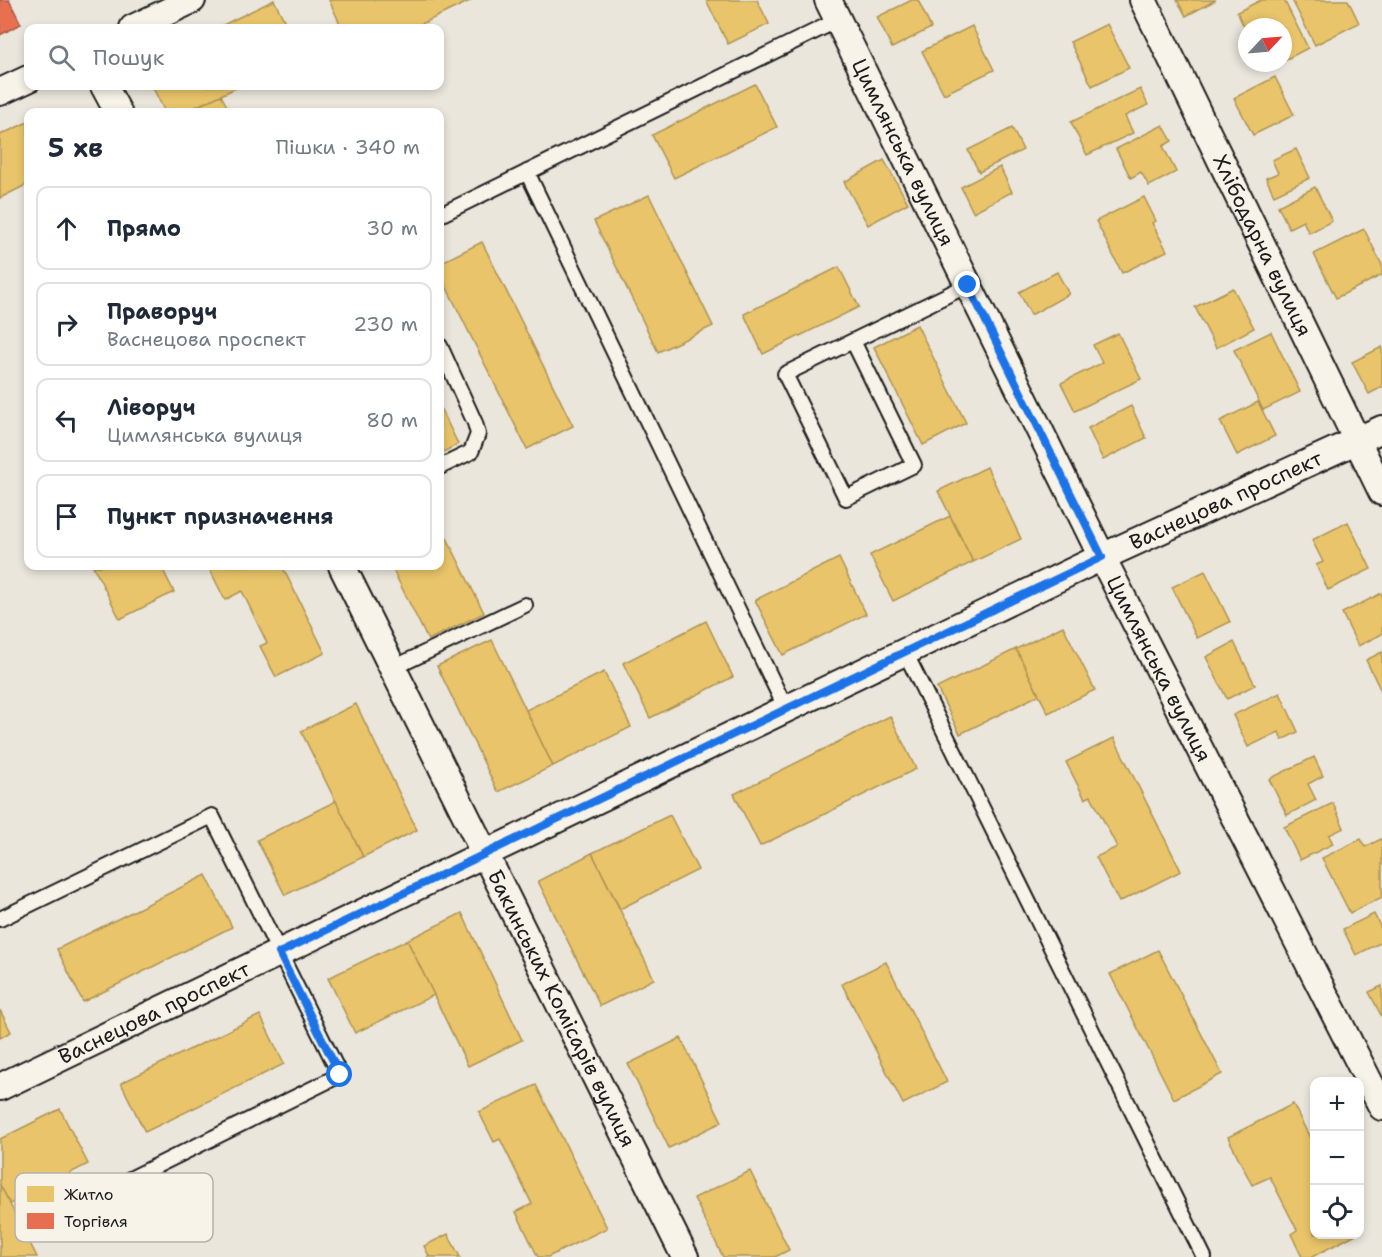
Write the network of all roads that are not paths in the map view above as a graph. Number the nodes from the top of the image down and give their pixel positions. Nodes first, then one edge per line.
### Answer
1 (192, 0) edge
2 (1143, 0) edge
3 (833, 10) edge
4 (141, 24) edge
5 (24, 81) edge
6 (106, 90) edge
7 (0, 92) edge
8 (116, 108) edge
9 (527, 172) junction
10 (444, 214) edge
11 (968, 285) junction
12 (853, 341) junction
13 (444, 355) edge
14 (1382, 429) edge
15 (1356, 441) junction
16 (444, 465) edge
17 (1382, 492) edge
18 (1102, 557) junction
19 (344, 570) edge
20 (525, 605) dead end
21 (905, 652) junction
22 (393, 668) junction
23 (786, 709) junction
24 (485, 854) junction
25 (0, 919) edge
26 (279, 953) junction
27 (0, 1087) edge
28 (1382, 1107) edge
29 (141, 1173) edge
30 (685, 1257) edge
31 (1204, 1257) edge

1 - 4 street
2 - 15 street, Хлібодарна вулиця
3 - 9 lane
3 - 11 street, Цимлянська вулиця
5 - 7 street
6 - 8 street
9 - 10 lane
9 - 23 lane
11 - 12 lane
11 - 18 street, Цимлянська вулиця
12 - 12 lane
13 - 16 lane
14 - 15 street, Васнецова проспект
15 - 17 street, Хлібодарна вулиця
15 - 18 street, Васнецова проспект
18 - 21 street, Васнецова проспект
18 - 28 street, Цимлянська вулиця
19 - 22 street, Бакинських Комісарів вулиця
20 - 22 lane
21 - 23 street, Васнецова проспект
21 - 31 lane
22 - 24 street, Бакинських Комісарів вулиця
23 - 24 street, Васнецова проспект
24 - 26 street, Васнецова проспект
24 - 30 street, Бакинських Комісарів вулиця
25 - 26 lane
26 - 27 street, Васнецова проспект
26 - 29 lane

